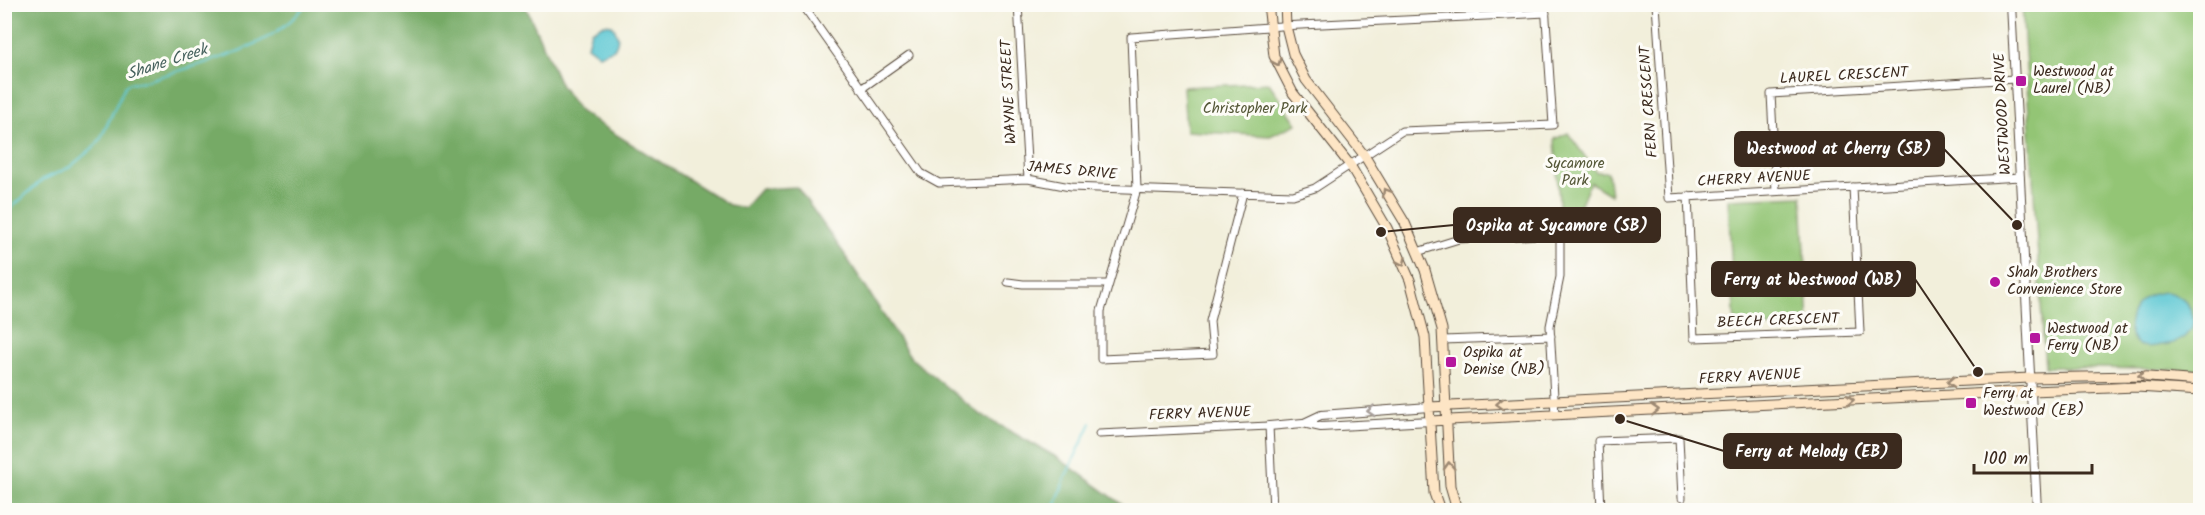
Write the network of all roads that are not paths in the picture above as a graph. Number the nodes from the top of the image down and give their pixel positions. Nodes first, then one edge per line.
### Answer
1 (802, 4) edge
2 (1018, 4) edge
3 (1268, 4) edge
4 (1285, 4) edge
5 (1545, 4) edge
6 (1656, 4) edge
7 (2011, 4) edge
8 (1546, 13) junction
9 (1286, 26) junction
10 (1269, 27) junction
11 (909, 55) dead end
12 (2015, 79) junction
13 (861, 89) junction
14 (1364, 155) junction
15 (1350, 165) junction
16 (2020, 177) junction
17 (1028, 179) junction
18 (1853, 187) junction
19 (1137, 189) junction
20 (1776, 191) junction
21 (1243, 193) junction
22 (1688, 196) junction
23 (1669, 198) joint
24 (1417, 252) junction
25 (1008, 282) dead end
26 (1108, 284) junction
27 (1551, 336) junction
28 (1443, 340) junction
29 (2030, 378) junction
30 (2200, 381) edge
31 (2031, 391) junction
32 (2200, 391) edge
33 (1554, 402) junction
34 (1446, 406) junction
35 (1429, 407) junction
36 (1555, 415) junction
37 (1447, 420) junction
38 (1430, 421) junction
39 (1303, 423) junction
40 (1269, 426) junction
41 (1099, 434) dead end
42 (1682, 498) dead end
43 (1273, 510) edge
44 (1440, 510) edge
45 (1457, 510) edge
46 (1601, 510) edge
47 (2037, 510) edge

1 - 13 street, JAMES DRIVE
2 - 17 street, WAYNE STREET
3 - 10 main road
4 - 9 main road
5 - 8 street
6 - 23 street, FERN CRESCENT
7 - 12 street, WESTWOOD DRIVE
8 - 9 street
8 - 14 street, JAMES DRIVE
9 - 10 street
9 - 14 main road
10 -> 15 main road
10 - 19 street
11 - 13 street
12 - 16 street, WESTWOOD DRIVE
12 - 20 street, LAUREL CRESCENT
13 - 17 street, JAMES DRIVE
14 - 15 street, JAMES DRIVE
24 -> 14 main road
15 - 21 street, JAMES DRIVE
15 -> 35 main road
16 - 18 street, CHERRY AVENUE
16 - 29 street, WESTWOOD DRIVE
17 - 19 street, JAMES DRIVE
18 - 20 street, CHERRY AVENUE
18 - 22 street, BEECH CRESCENT
19 - 21 street, JAMES DRIVE
19 - 26 street
20 - 22 street, CHERRY AVENUE
21 - 26 street
22 - 23 street, CHERRY AVENUE
24 - 27 street
24 - 28 main road
25 - 26 street
27 - 28 street
27 - 33 street
28 - 34 main road
30 -> 29 main road, FERRY AVENUE
29 - 31 street, WESTWOOD DRIVE
29 -> 33 main road, FERRY AVENUE
31 - 32 main road, FERRY AVENUE
36 -> 31 main road, FERRY AVENUE
31 - 47 street, WESTWOOD DRIVE
33 -> 34 main road, FERRY AVENUE
33 - 36 street
34 - 35 main road, FERRY AVENUE
34 - 37 main road
35 - 38 main road
35 -> 39 street, FERRY AVENUE
36 - 37 main road, FERRY AVENUE
37 - 38 main road, FERRY AVENUE
45 -> 37 main road
38 - 39 street, FERRY AVENUE
38 - 44 main road
39 - 40 street, FERRY AVENUE
40 - 41 street, FERRY AVENUE
40 - 43 street
42 - 46 street

